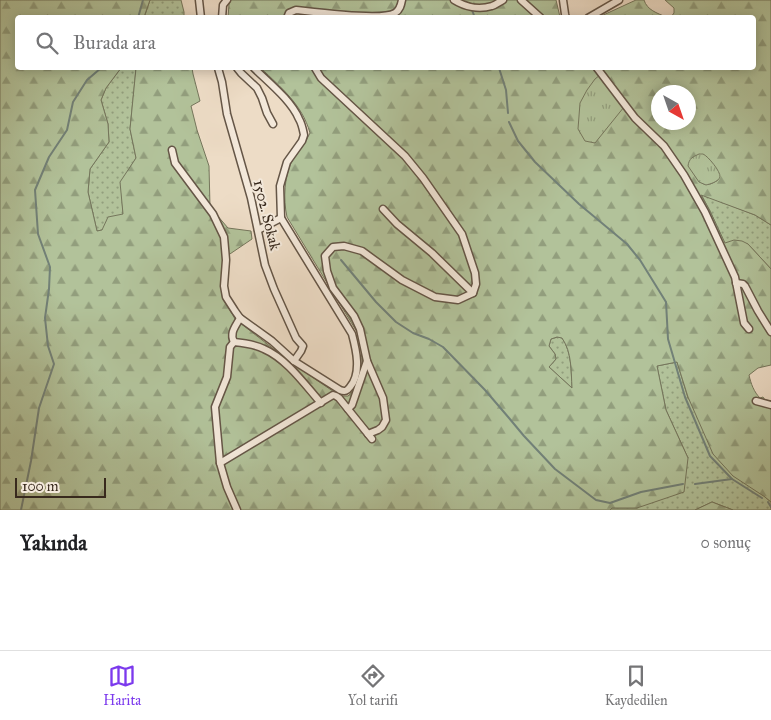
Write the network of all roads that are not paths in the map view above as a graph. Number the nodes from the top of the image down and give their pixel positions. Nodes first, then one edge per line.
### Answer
1 (199, 0) edge
2 (227, 0) edge
3 (402, 0) edge
4 (454, 0) edge
5 (503, 0) edge
6 (521, 0) edge
7 (563, 0) edge
8 (618, 0) edge
9 (201, 15) edge
10 (222, 15) edge
11 (288, 15) edge
12 (353, 15) edge
13 (379, 15) edge
14 (538, 15) edge
15 (565, 15) edge
16 (594, 15) edge
17 (219, 70) edge
18 (239, 70) edge
19 (256, 70) edge
20 (315, 70) edge
21 (599, 70) edge
22 (273, 124) dead end
23 (172, 150) dead end
24 (383, 209) dead end
25 (281, 218) junction
26 (258, 230) junction
27 (736, 283) junction
28 (473, 293) junction
29 (240, 318) junction
30 (749, 328) dead end
31 (771, 332) edge
32 (234, 342) junction
33 (294, 360) junction
34 (367, 361) junction
35 (756, 401) dead end
36 (321, 403) junction
37 (771, 405) edge
38 (348, 409) junction
39 (220, 463) junction
40 (237, 510) edge

1 - 9 street
2 - 10 street
3 - 13 street
4 - 5 street
6 - 14 street
7 - 15 street
8 - 16 street
11 - 12 street
17 - 26 street, 1502. Sokak
18 - 22 street
19 - 25 street
20 - 28 street
21 - 27 street
23 - 29 street
24 - 28 street
25 - 26 street
25 - 33 street
26 - 33 street, 1502. Sokak
27 - 30 street
27 - 31 street
28 - 34 street
29 - 32 street
29 - 33 street
32 - 36 street
32 - 39 street
34 - 38 street
34 - 38 street
35 - 37 street
36 - 38 street
36 - 39 street
39 - 40 street

